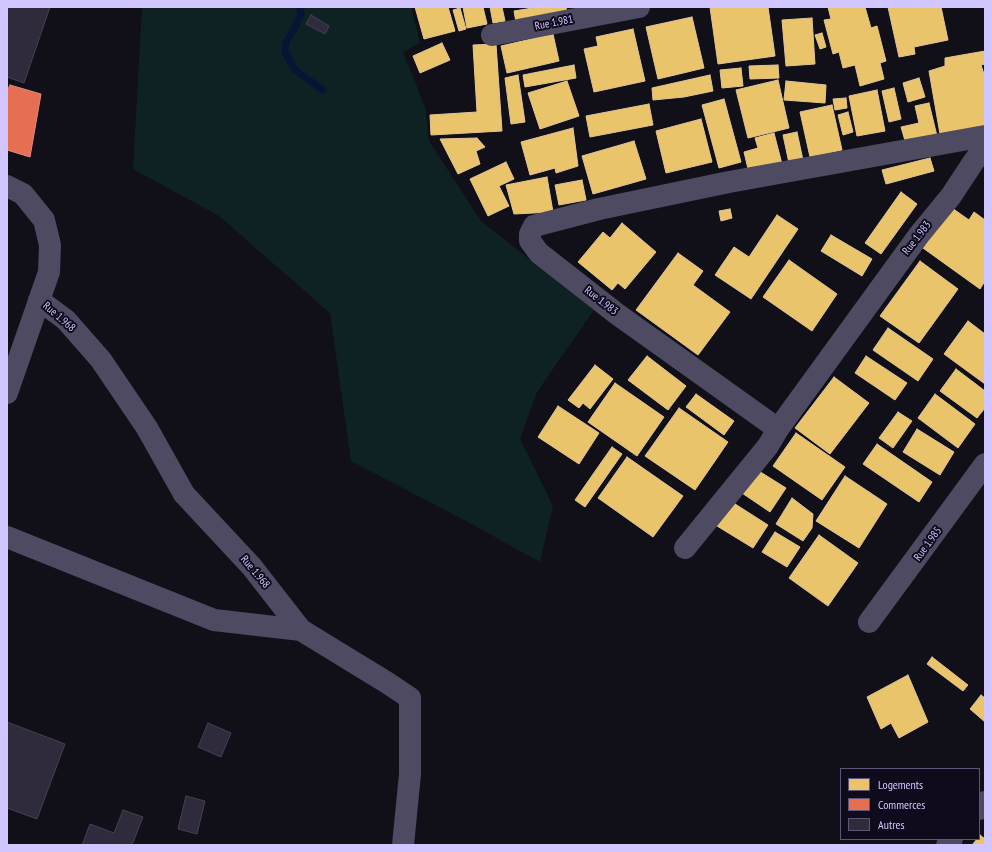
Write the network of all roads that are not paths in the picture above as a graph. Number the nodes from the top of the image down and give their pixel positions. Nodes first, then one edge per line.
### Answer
1 (639, 7) edge
2 (492, 35) dead end
3 (985, 136) edge
4 (985, 147) edge
5 (7, 186) edge
6 (40, 300) junction
7 (7, 393) edge
8 (778, 429) junction
9 (985, 464) edge
10 (7, 537) edge
11 (685, 548) dead end
12 (869, 622) dead end
13 (301, 630) junction
14 (403, 845) edge

1 - 2 street, Rue 1.981
3 - 8 street, Rue 1.983
4 - 8 street, Rue 1.983
5 - 6 street
6 - 7 street
6 - 13 street, Rue 1.968
8 - 11 street
9 - 12 street, Rue 1.985
10 - 13 street
13 - 14 street, Rue 1.968

